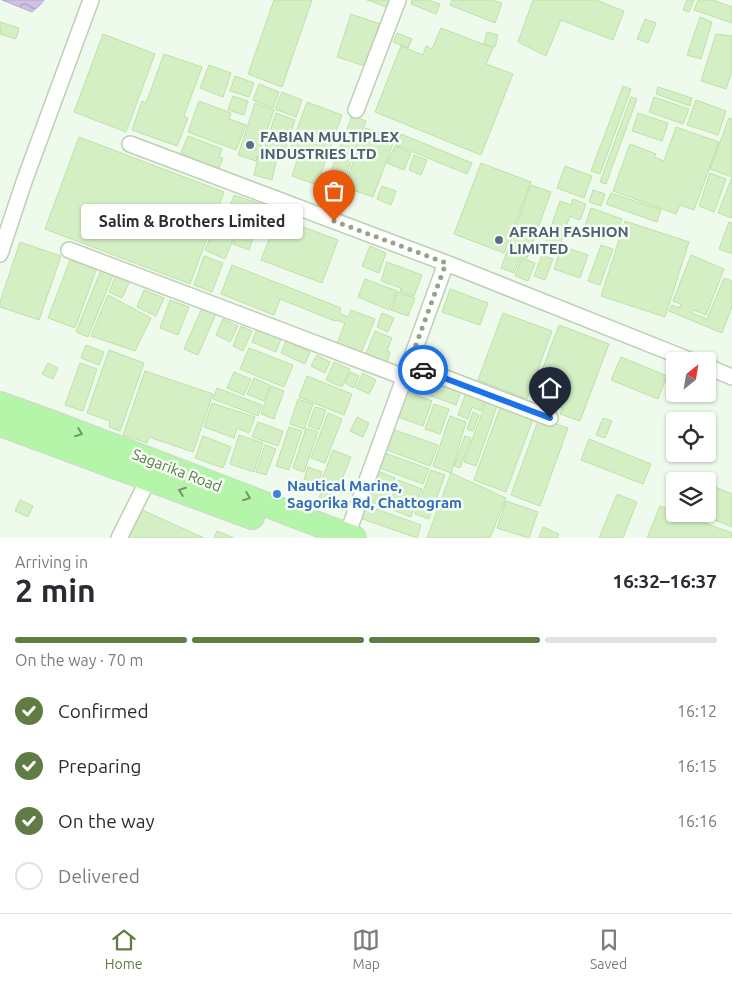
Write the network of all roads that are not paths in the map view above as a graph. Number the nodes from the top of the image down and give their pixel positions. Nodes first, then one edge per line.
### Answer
1 (91, 0) edge
2 (398, 0) edge
3 (356, 110) dead end
4 (130, 144) dead end
5 (69, 250) dead end
6 (0, 254) edge
7 (446, 263) junction
8 (669, 352) edge
9 (716, 370) edge
10 (407, 371) junction
11 (732, 377) edge
12 (0, 404) edge
13 (550, 418) dead end
14 (0, 424) edge
15 (51, 432) junction
16 (152, 470) junction
17 (349, 537) edge
18 (119, 538) edge
19 (310, 538) edge

1 - 6 street
2 - 3 street
4 - 7 street
5 - 10 street
7 - 8 street
7 - 10 street
9 - 11 street
10 - 13 street
10 - 17 street
12 - 15 main road, Sagarika Road
14 - 15 main road, Sagarika Road
15 - 16 main road, Sagarika Road
16 -> 17 main road, Sagarika Road
16 - 18 street
19 -> 16 main road, Sagarika Road

